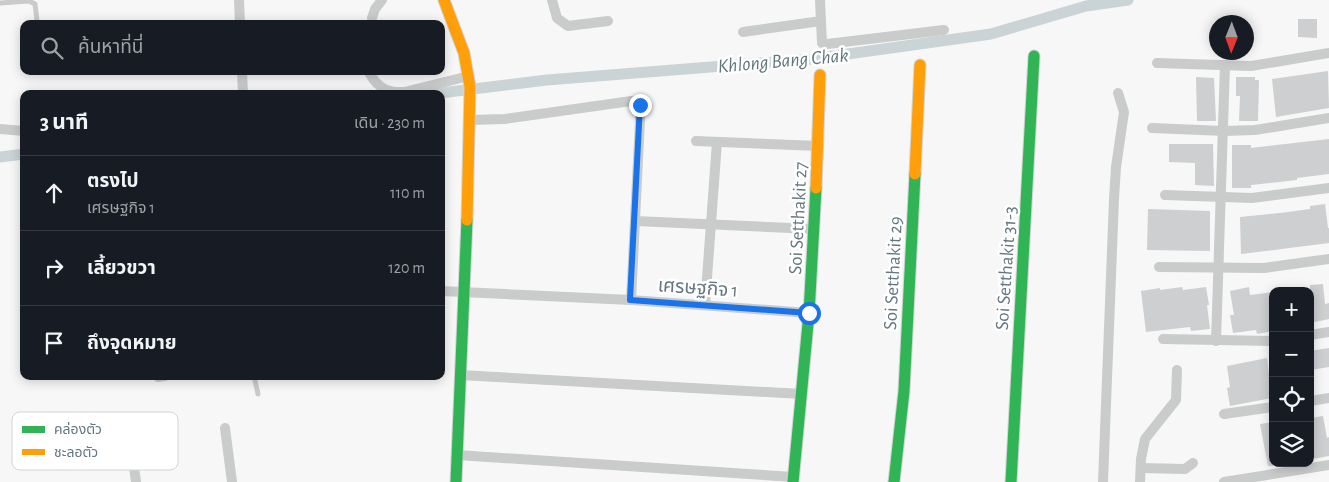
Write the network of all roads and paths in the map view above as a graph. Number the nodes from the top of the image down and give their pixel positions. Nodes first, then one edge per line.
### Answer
1 (239, 0) edge
2 (382, 0) edge
3 (444, 0) edge
4 (552, 0) edge
5 (820, 0) edge
6 (0, 3) edge
7 (372, 18) dead end
8 (37, 20) edge
9 (240, 20) edge
10 (608, 21) dead end
11 (821, 21) junction
12 (944, 30) dead end
13 (742, 32) dead end
14 (1329, 52) edge
15 (1034, 56) dead end
16 (1157, 63) dead end
17 (920, 65) dead end
18 (1225, 65) junction
19 (242, 75) edge
20 (371, 75) edge
21 (820, 75) dead end
22 (470, 81) junction
23 (243, 90) edge
24 (387, 90) edge
25 (415, 90) edge
26 (1118, 92) dead end
27 (470, 114) junction
28 (1329, 118) edge
29 (1152, 128) dead end
30 (0, 129) edge
31 (20, 131) edge
32 (1224, 131) junction
33 (696, 141) dead end
34 (717, 142) junction
35 (818, 146) junction
36 (1329, 188) edge
37 (1164, 195) dead end
38 (1222, 196) junction
39 (635, 221) junction
40 (711, 224) junction
41 (814, 229) junction
42 (1329, 259) edge
43 (1159, 267) dead end
44 (1220, 268) junction
45 (445, 291) edge
46 (465, 293) junction
47 (630, 300) junction
48 (705, 305) junction
49 (809, 313) junction
50 (1329, 332) edge
51 (1314, 334) edge
52 (1163, 339) dead end
53 (1216, 341) junction
54 (1269, 341) edge
55 (1177, 370) dead end
56 (460, 375) junction
57 (255, 380) edge
58 (258, 394) dead end
59 (802, 394) junction
60 (1329, 398) edge
61 (1314, 400) edge
62 (1269, 408) edge
63 (1224, 414) dead end
64 (225, 428) dead end
65 (457, 455) junction
66 (1193, 463) dead end
67 (1329, 465) edge
68 (1314, 466) edge
69 (1299, 467) edge
70 (1141, 468) junction
71 (794, 480) edge
72 (232, 482) edge
73 (456, 482) edge
74 (894, 482) edge
75 (1011, 482) edge
76 (1104, 482) edge
77 (1140, 482) edge
78 (1224, 482) edge

1 - 9 street
2 - 7 street
3 - 22 street
4 - 10 street
5 - 11 street
6 - 8 lane
11 - 12 street
11 - 13 street
14 - 18 street
15 - 75 street, Soi Setthakit 31-3
16 - 18 street
17 - 74 street, Soi Setthakit 29
18 - 32 street
19 - 23 street
20 - 24 street
21 - 35 street, Soi Setthakit 27
22 - 25 street
22 - 27 street
26 - 76 street
27 - 39 street
27 - 46 street
28 - 32 street
29 - 32 street
30 - 31 street
32 - 38 street
33 - 34 street
34 - 35 street
34 - 40 street
35 - 41 street, Soi Setthakit 27
36 - 38 street
37 - 38 street
38 - 44 street
39 - 40 street
39 - 47 street
40 - 41 street
40 - 48 street
41 - 49 street, Soi Setthakit 27
42 - 44 street
43 - 44 street
44 - 53 street
45 - 46 street, เศรษฐกิจ 1
46 - 47 street, เศรษฐกิจ 1
46 - 56 street
47 - 48 street, เศรษฐกิจ 1
48 - 49 street, เศรษฐกิจ 1
49 - 59 street, Soi Setthakit 27
50 - 51 street
52 - 53 street
53 - 54 street
55 - 70 street
56 - 59 street
56 - 65 street
57 - 58 lane
59 - 71 street, Soi Setthakit 27
60 - 61 street
62 - 63 street
64 - 72 street
65 - 71 street
65 - 73 street
66 - 70 street
67 - 68 street
69 - 78 street
70 - 77 street

